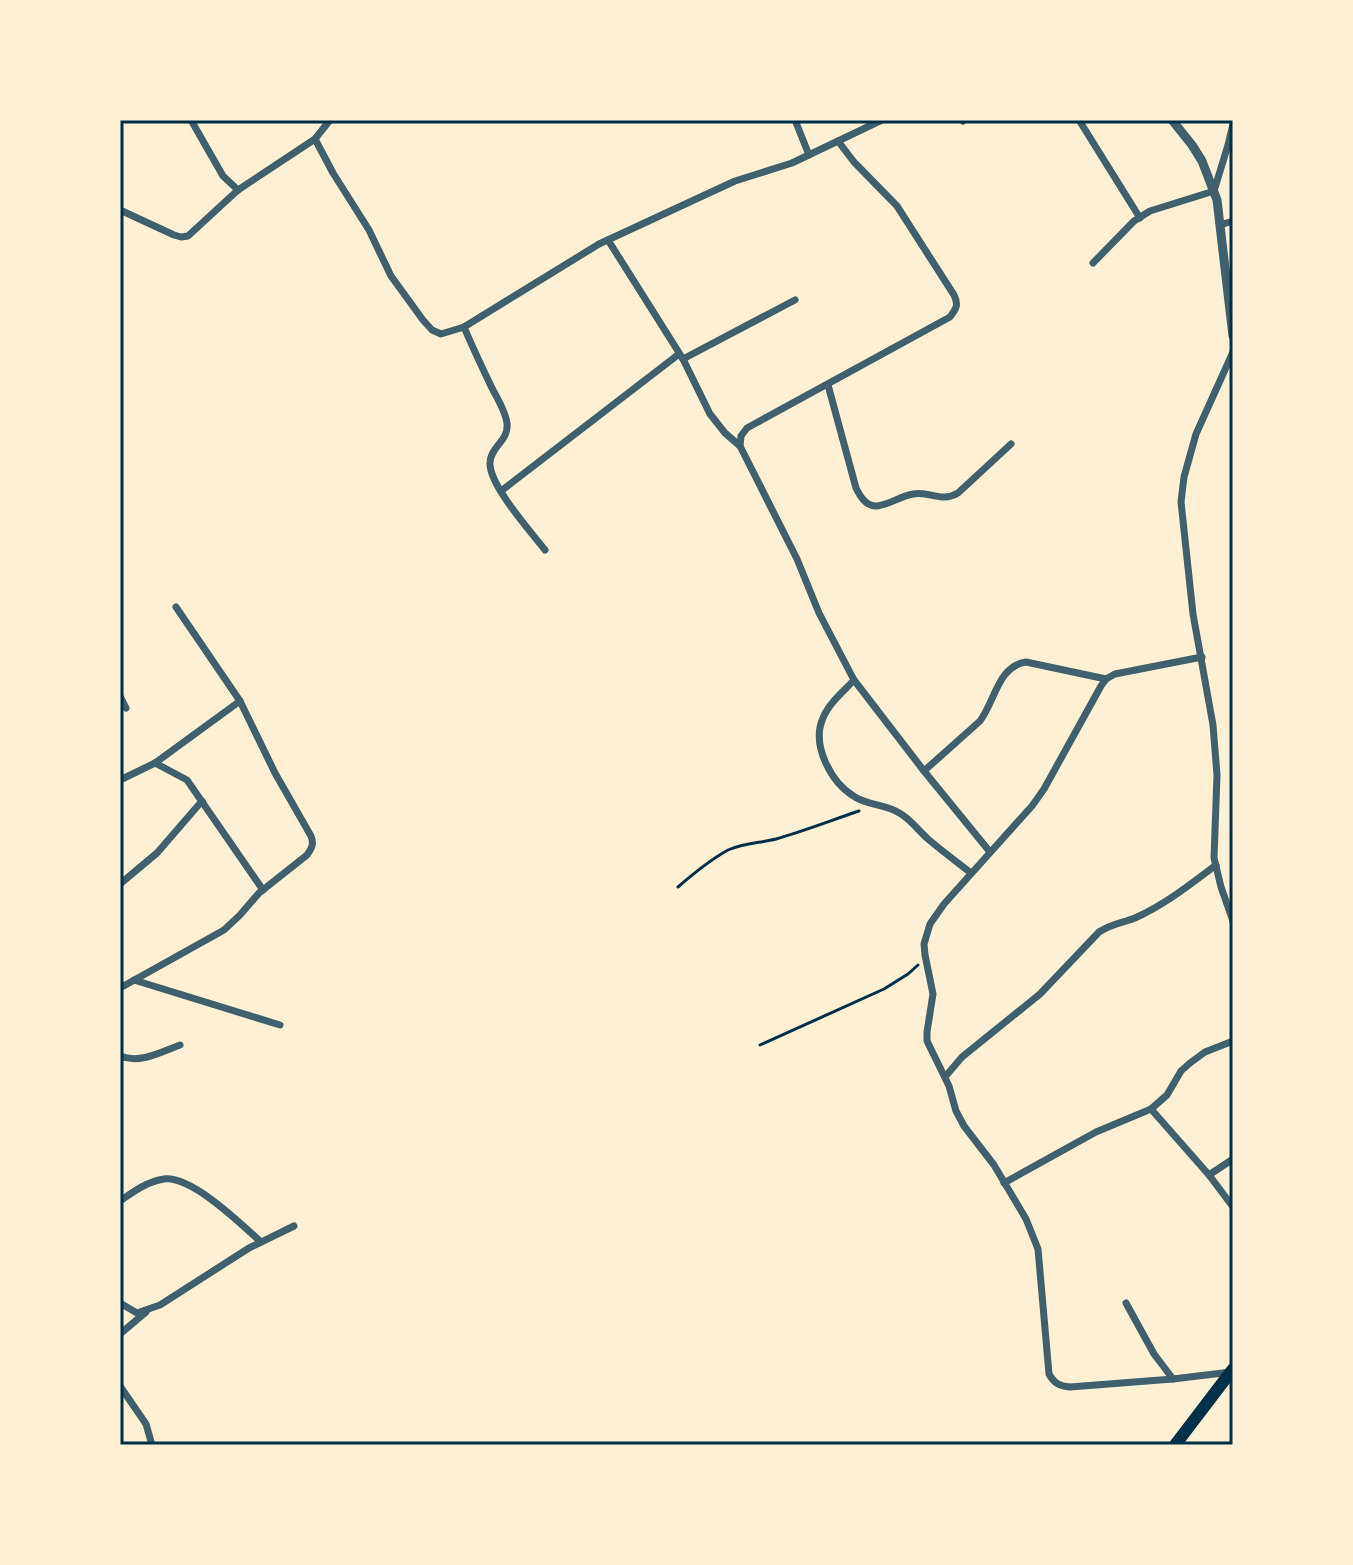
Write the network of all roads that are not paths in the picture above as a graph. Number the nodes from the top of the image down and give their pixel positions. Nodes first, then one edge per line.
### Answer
1 (191, 120) edge
2 (330, 120) edge
3 (795, 120) edge
4 (882, 120) edge
5 (1079, 120) edge
6 (1172, 120) edge
7 (1233, 124) edge
8 (315, 139) junction
9 (838, 141) junction
10 (809, 155) junction
11 (238, 190) junction
12 (1214, 191) junction
13 (120, 210) edge
14 (1140, 218) junction
15 (1233, 221) edge
16 (1220, 225) junction
17 (608, 240) junction
18 (1093, 263) dead end
19 (795, 300) dead end
20 (464, 327) junction
21 (1233, 336) edge
22 (1233, 352) edge
23 (681, 356) junction
24 (828, 385) junction
25 (1011, 444) dead end
26 (740, 446) junction
27 (501, 491) junction
28 (545, 550) dead end
29 (176, 607) dead end
30 (1202, 657) junction
31 (1106, 679) junction
32 (854, 680) junction
33 (120, 696) edge
34 (240, 701) junction
35 (126, 708) dead end
36 (155, 763) junction
37 (924, 771) junction
38 (120, 780) edge
39 (202, 801) junction
40 (990, 852) junction
41 (1216, 865) junction
42 (971, 873) junction
43 (120, 884) edge
44 (263, 890) junction
45 (1233, 921) edge
46 (134, 980) junction
47 (120, 988) edge
48 (280, 1025) dead end
49 (1233, 1041) edge
50 (180, 1045) dead end
51 (120, 1056) edge
52 (945, 1077) junction
53 (1151, 1109) junction
54 (1233, 1159) edge
55 (1209, 1175) junction
56 (1004, 1183) junction
57 (121, 1199) edge
58 (1233, 1207) edge
59 (294, 1226) dead end
60 (261, 1242) junction
61 (120, 1303) edge
62 (1126, 1303) dead end
63 (146, 1312) junction
64 (120, 1334) edge
65 (1232, 1371) edge
66 (1173, 1379) junction
67 (120, 1386) edge
68 (152, 1445) edge
69 (1175, 1445) edge

1 - 11 street
2 - 8 street
3 - 10 street
4 - 9 street
5 - 14 street
6 - 12 street
7 - 12 street
8 - 11 street
8 - 20 street
9 - 10 street
9 - 24 street
10 - 17 street
11 - 13 street
12 - 14 street
12 - 16 street
14 - 18 street
15 - 16 street
16 - 21 street
17 - 20 street
17 - 23 street
19 - 23 street
20 - 27 street
22 - 30 street
23 - 26 street
23 - 27 street
24 - 25 street
24 - 26 street
26 - 32 street
27 - 28 street
29 - 34 street
30 - 31 street
30 - 41 street
31 - 37 street
31 - 40 street
32 - 37 street
32 - 42 street
33 - 35 street
34 - 36 street
34 - 44 street
36 - 38 street
36 - 39 street
37 - 40 street
39 - 43 street
39 - 44 street
40 - 42 street
41 - 45 street
41 - 52 street
42 - 52 street
44 - 46 street
46 - 47 street
46 - 48 street
49 - 53 street
50 - 51 street
52 - 56 street
53 - 55 street
53 - 56 street
54 - 55 street
55 - 58 street
56 - 66 street
57 - 60 street
59 - 60 street
60 - 63 street
61 - 63 street
62 - 66 street
63 - 64 street
65 - 66 street
65 - 69 main road
67 - 68 street

